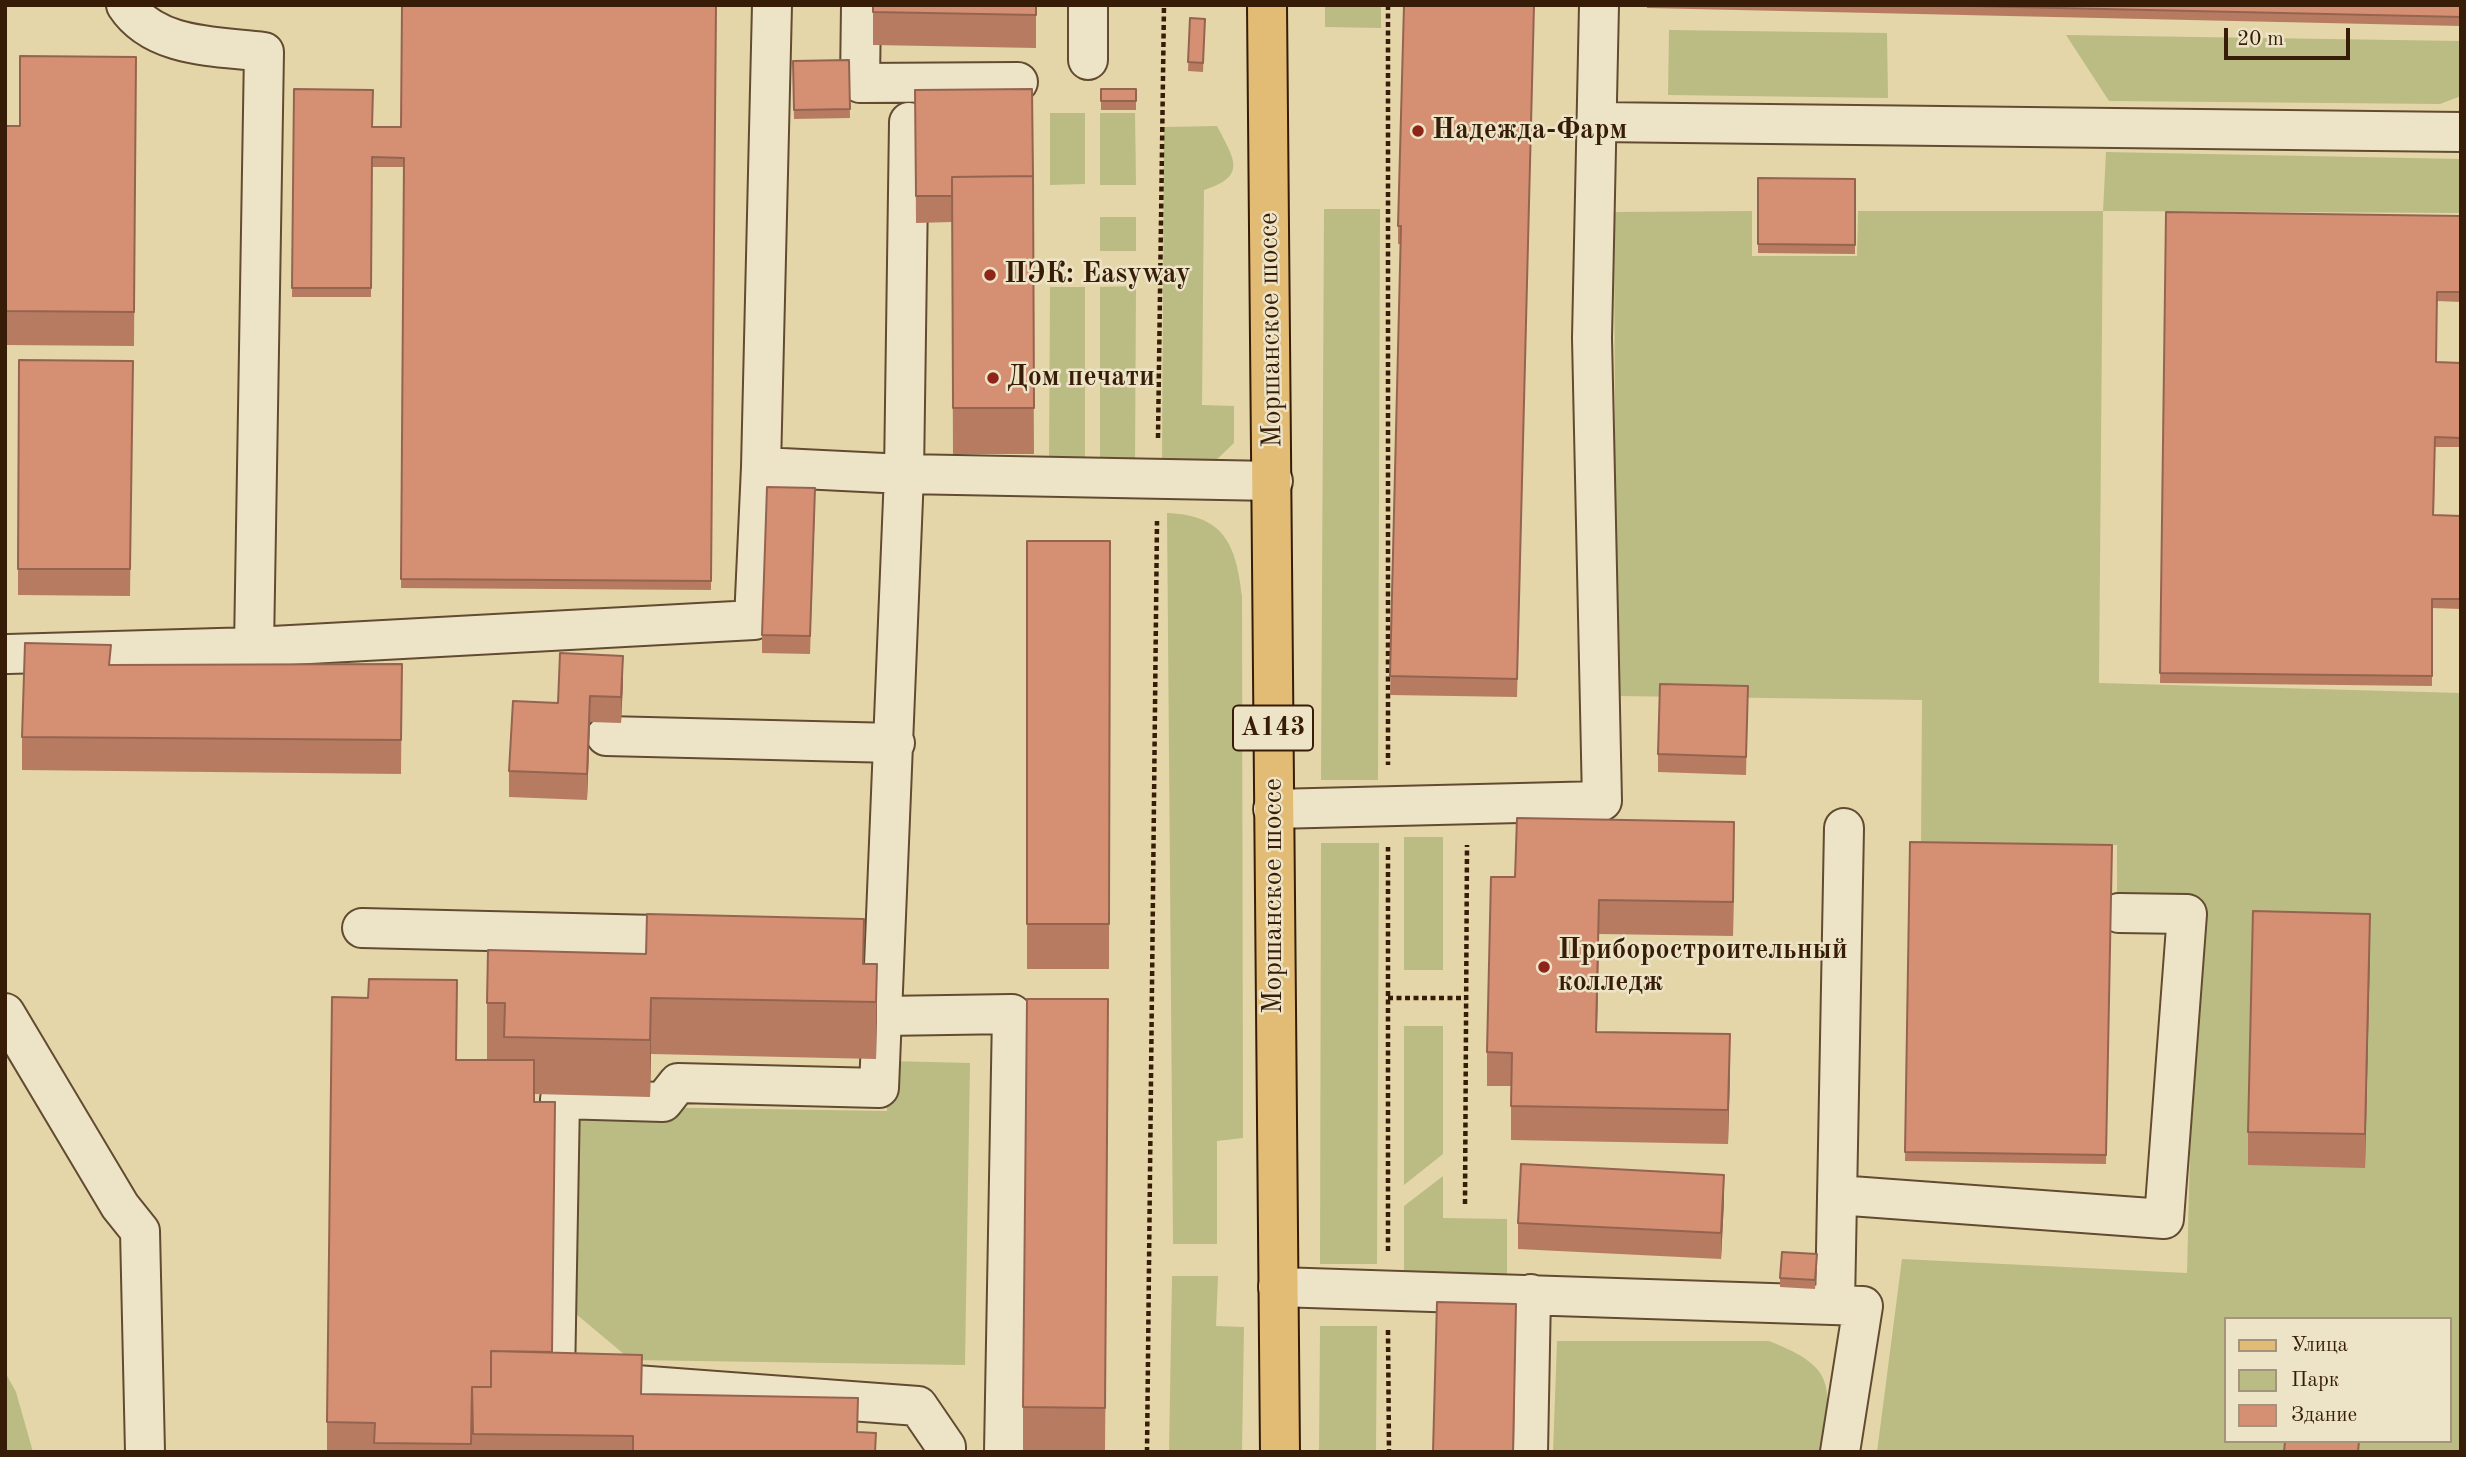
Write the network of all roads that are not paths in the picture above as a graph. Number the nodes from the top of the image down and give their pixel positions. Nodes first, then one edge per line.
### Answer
1 (126, 5) edge
2 (772, 5) edge
3 (862, 5) edge
4 (1088, 5) edge
5 (1267, 5) edge
6 (1599, 5) edge
7 (1088, 60) dead end
8 (1018, 82) dead end
9 (909, 122) dead end
10 (1596, 122) junction
11 (2461, 132) edge
12 (761, 467) junction
13 (904, 474) junction
14 (1273, 481) junction
15 (254, 647) junction
16 (8, 654) dead end
17 (606, 736) dead end
18 (895, 743) junction
19 (1273, 809) junction
20 (1844, 828) dead end
21 (2119, 913) dead end
22 (362, 928) dead end
23 (734, 937) edge
24 (845, 940) edge
25 (886, 940) junction
26 (5, 1013) edge
27 (883, 1016) junction
28 (1837, 1195) junction
29 (1278, 1287) junction
30 (1531, 1294) junction
31 (1835, 1304) junction
32 (145, 1452) edge
33 (946, 1452) edge
34 (1004, 1452) edge
35 (1280, 1452) edge
36 (1528, 1452) edge
37 (1840, 1452) edge

1 - 15 lane
2 - 12 lane
3 - 8 lane
4 - 7 lane
5 - 14 main road, Моршанское шоссе / А143
6 - 10 lane
9 - 13 lane
10 - 11 lane
10 - 19 lane
12 - 13 lane
12 - 15 lane
13 - 14 lane
13 - 18 lane
14 - 19 main road, Моршанское шоссе / А143
15 - 16 lane
17 - 18 lane
18 - 25 lane
19 - 29 main road, Моршанское шоссе / А143
20 - 28 lane
21 - 28 lane
22 - 23 lane
24 - 25 lane
25 - 27 lane
26 - 32 lane
27 - 33 lane
27 - 34 lane
28 - 31 lane
29 - 30 lane
29 - 35 main road, Моршанское шоссе / А143
30 - 31 lane
30 - 36 lane
31 - 37 lane

